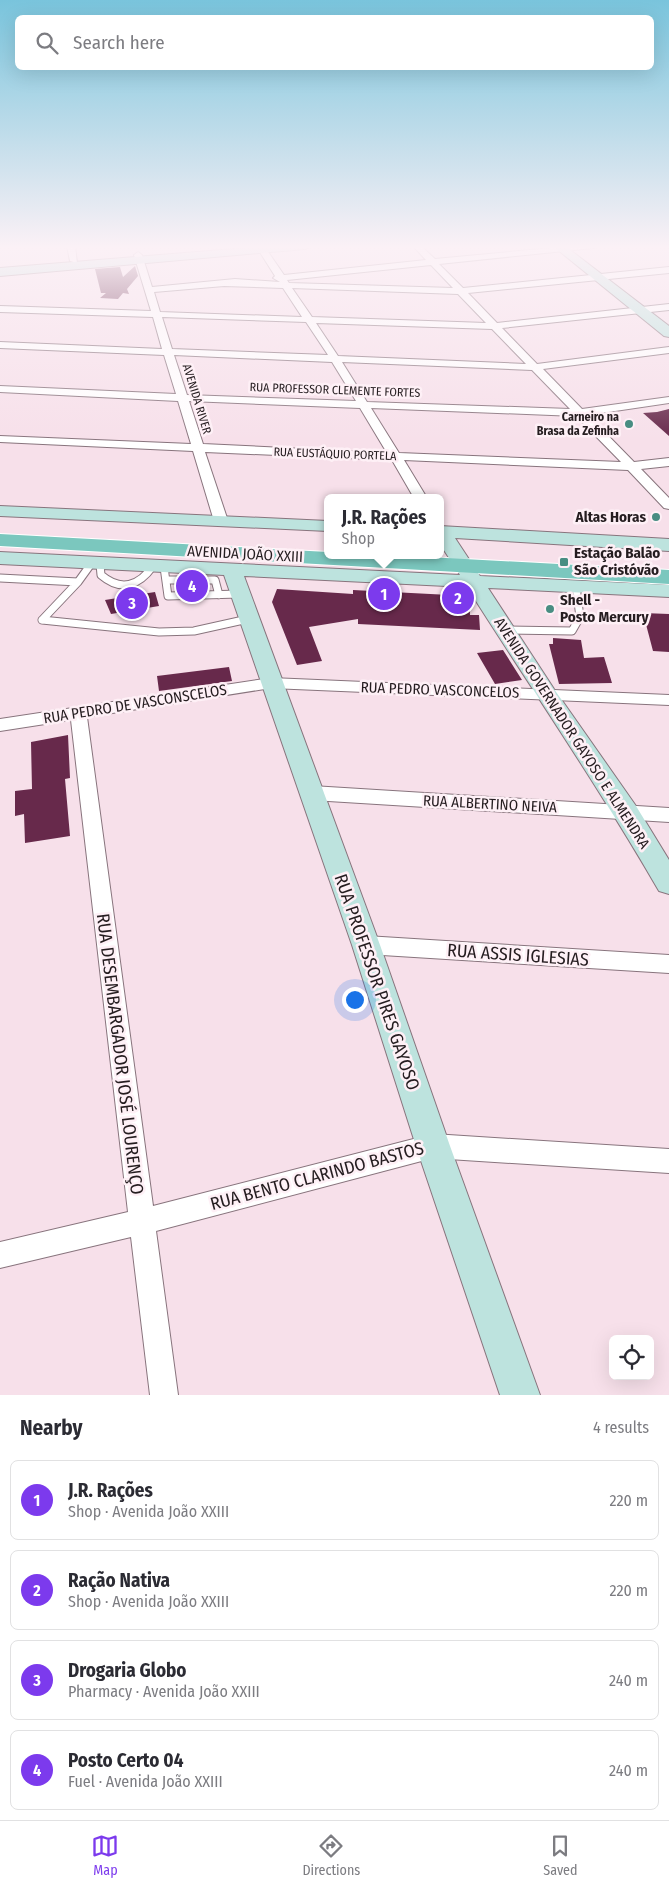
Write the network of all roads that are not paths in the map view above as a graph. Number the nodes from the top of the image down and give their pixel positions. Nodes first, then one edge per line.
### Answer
1 (55, 311) edge
2 (155, 311) edge
3 (303, 311) edge
4 (479, 311) edge
5 (626, 311) edge
6 (647, 311) edge
7 (649, 311) edge
8 (156, 315) junction
9 (308, 320) junction
10 (669, 322) edge
11 (494, 326) junction
12 (669, 333) edge
13 (0, 345) edge
14 (669, 350) edge
15 (169, 353) junction
16 (336, 360) junction
17 (534, 367) junction
18 (0, 389) edge
19 (184, 398) junction
20 (669, 400) edge
21 (362, 405) junction
22 (580, 413) junction
23 (0, 439) edge
24 (198, 448) junction
25 (396, 457) junction
26 (669, 462) edge
27 (633, 466) junction
28 (419, 494) edge
29 (669, 505) edge
30 (0, 510) edge
31 (221, 521) junction
32 (0, 526) edge
33 (324, 526) edge
34 (0, 540) edge
35 (324, 543) edge
36 (669, 545) edge
37 (324, 546) edge
38 (451, 548) edge
39 (0, 558) edge
40 (400, 559) edge
41 (669, 561) edge
42 (95, 564) junction
43 (161, 571) junction
44 (669, 577) edge
45 (0, 578) edge
46 (78, 582) junction
47 (576, 587) junction
48 (669, 592) edge
49 (235, 595) junction
50 (505, 630) junction
51 (271, 683) junction
52 (546, 694) junction
53 (669, 700) edge
54 (78, 713) junction
55 (0, 725) edge
56 (312, 793) junction
57 (627, 812) junction
58 (669, 815) edge
59 (669, 883) edge
60 (366, 946) junction
61 (669, 964) edge
62 (433, 1146) junction
63 (669, 1161) edge
64 (141, 1222) junction
65 (0, 1255) edge
66 (164, 1395) edge
67 (520, 1395) edge

1 - 8 street
2 - 8 street, AVENIDA RIVER
3 - 9 street
4 - 11 street
5 - 11 street
6 - 12 street
7 - 10 street
8 - 9 street
8 - 15 street, AVENIDA RIVER
9 - 11 street
9 - 16 street
11 - 17 street
13 - 15 street
14 - 17 street
15 - 16 street
15 - 19 street, AVENIDA RIVER
16 - 17 street
16 - 21 street
17 - 22 street
18 - 19 street, RUA PROFESSOR CLEMENTE FORTES
19 - 21 street, RUA PROFESSOR CLEMENTE FORTES
19 - 24 street, AVENIDA RIVER
20 - 22 street, RUA PROFESSOR CLEMENTE FORTES
21 - 22 street, RUA PROFESSOR CLEMENTE FORTES
21 - 25 street
22 - 27 street
23 - 24 street, RUA EUSTÁQUIO PORTELA
24 - 25 street, RUA EUSTÁQUIO PORTELA
24 - 31 street, AVENIDA RIVER
25 - 27 street, RUA EUSTÁQUIO PORTELA
25 - 28 street
26 - 27 street, RUA EUSTÁQUIO PORTELA
27 - 29 street
30 - 31 street
31 - 33 street
32 - 35 main road, AVENIDA JOÃO XXIII
34 - 37 main road, AVENIDA JOÃO XXIII
36 - 38 street, AVENIDA JOÃO XXIII
38 - 41 main road, AVENIDA JOÃO XXIII
38 - 44 main road, AVENIDA JOÃO XXIII
38 - 47 street, AVENIDA JOÃO XXIII
38 - 50 street, AVENIDA GOVERNADOR GAYOSO E ALMENDRA
39 - 42 street, AVENIDA JOÃO XXIII
40 - 49 street, AVENIDA JOÃO XXIII
42 - 43 street, AVENIDA JOÃO XXIII
42 - 46 lane
43 - 49 street, AVENIDA JOÃO XXIII
43 - 49 lane
45 - 46 lane
46 - 49 lane
47 - 48 street, AVENIDA JOÃO XXIII
47 - 50 lane
49 - 51 street, RUA PROFESSOR PIRES GAYOSO
50 - 52 street, AVENIDA GOVERNADOR GAYOSO E ALMENDRA
51 - 52 street, RUA PEDRO VASCONCELOS
51 - 54 street, RUA PEDRO DE VASCONSCELOS
51 - 56 street, RUA PROFESSOR PIRES GAYOSO
52 - 53 street, RUA PEDRO VASCONCELOS
52 - 57 street, AVENIDA GOVERNADOR GAYOSO E ALMENDRA
54 - 55 street, RUA PEDRO DE VASCONSCELOS
54 - 64 street, RUA DESEMBARGADOR JOSÉ LOURENÇO
56 - 57 street, RUA ALBERTINO NEIVA
56 - 60 street, RUA PROFESSOR PIRES GAYOSO
57 - 58 street, RUA ALBERTINO NEIVA
57 - 59 street, AVENIDA GOVERNADOR GAYOSO E ALMENDRA
60 - 61 street, RUA ASSIS IGLESIAS
60 - 62 street, RUA PROFESSOR PIRES GAYOSO
62 - 63 street, RUA BENTO CLARINDO BASTOS
62 - 64 street, RUA BENTO CLARINDO BASTOS
62 - 67 street, RUA PROFESSOR PIRES GAYOSO
64 - 65 street, RUA BENTO CLARINDO BASTOS
64 - 66 street, RUA DESEMBARGADOR JOSÉ LOURENÇO

